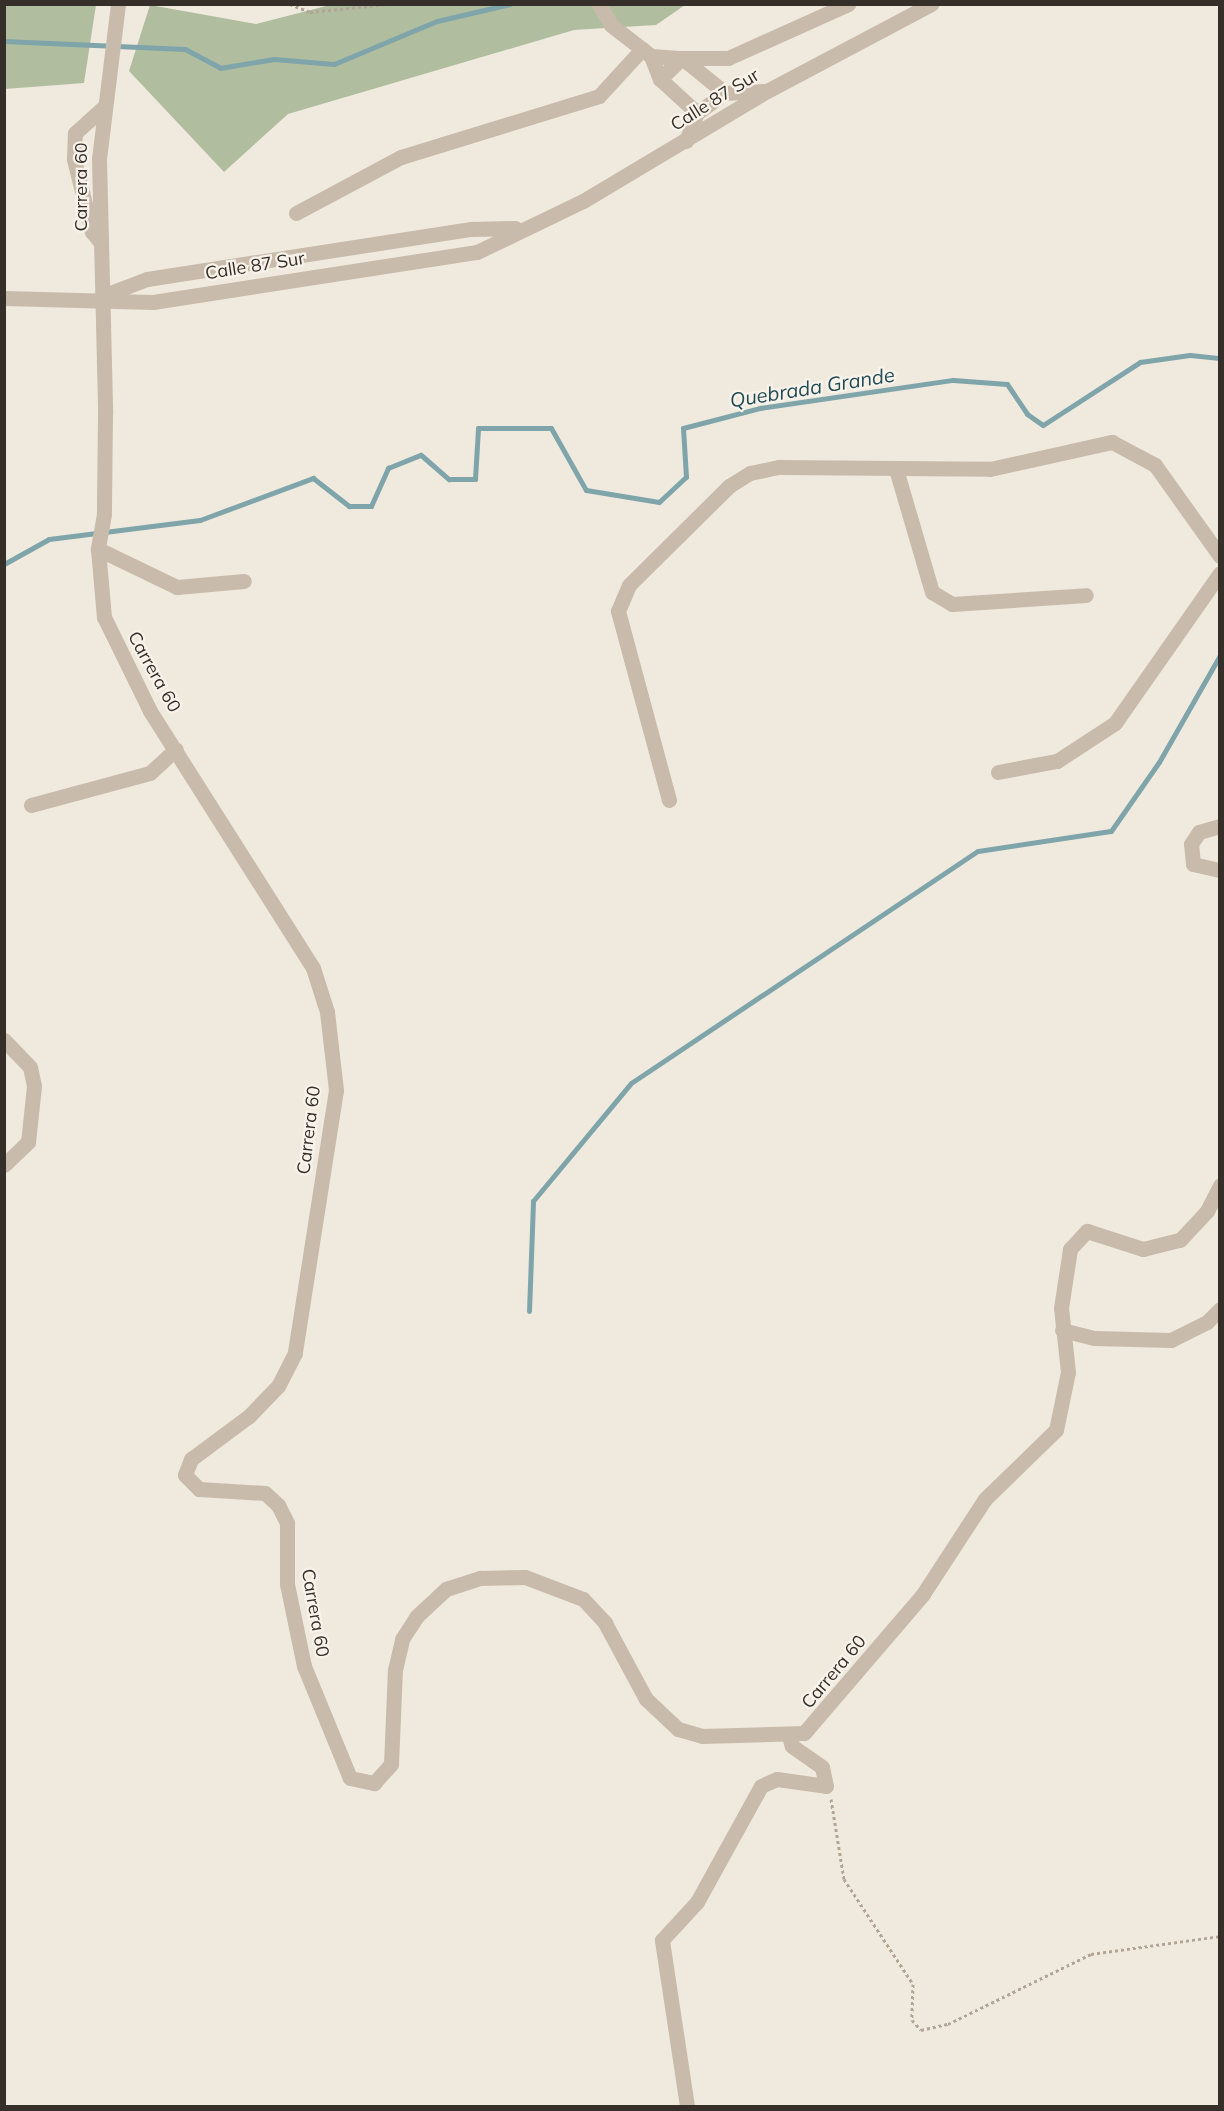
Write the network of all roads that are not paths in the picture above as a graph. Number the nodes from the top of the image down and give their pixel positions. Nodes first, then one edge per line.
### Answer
1 (118, 4) edge
2 (599, 4) edge
3 (848, 4) edge
4 (932, 4) edge
5 (647, 52) junction
6 (682, 58) junction
7 (660, 79) junction
8 (766, 91) junction
9 (725, 93) junction
10 (103, 108) junction
11 (697, 113) junction
12 (686, 141) junction
13 (296, 213) dead end
14 (518, 228) junction
15 (101, 243) junction
16 (4, 298) edge
17 (99, 298) junction
18 (896, 469) junction
19 (98, 545) junction
20 (1220, 556) edge
21 (1220, 573) edge
22 (244, 581) dead end
23 (1086, 595) dead end
24 (176, 748) junction
25 (998, 772) dead end
26 (669, 800) dead end
27 (31, 805) dead end
28 (1220, 826) edge
29 (1220, 870) edge
30 (4, 1040) edge
31 (4, 1165) edge
32 (1220, 1185) edge
33 (1220, 1309) edge
34 (1062, 1330) junction
35 (789, 1736) junction
36 (687, 2106) edge

1 - 10 street, Carrera 60
2 - 5 street
3 - 6 street
4 - 8 street, Calle 87 Sur
5 - 6 street
5 - 7 street
5 - 13 street
6 - 7 street
6 - 9 street
7 - 11 street
8 - 9 street
8 - 12 street, Calle 87 Sur
9 - 11 street
10 - 15 street, Carrera 60
10 - 15 street
11 - 12 street
12 - 14 street, Calle 87 Sur
14 - 17 street, Calle 87 Sur
14 - 17 street, Calle 87 Sur
15 - 17 street, Carrera 60
16 - 17 street, Calle 87 Sur
17 - 19 street, Carrera 60
18 - 20 street
18 - 23 street
18 - 26 street
19 - 22 street
19 - 24 street, Carrera 60
21 - 25 street
24 - 27 street
24 - 35 street, Carrera 60
28 - 29 street
30 - 31 street
32 - 34 street, Carrera 60
33 - 34 street
34 - 35 street, Carrera 60
35 - 36 street

